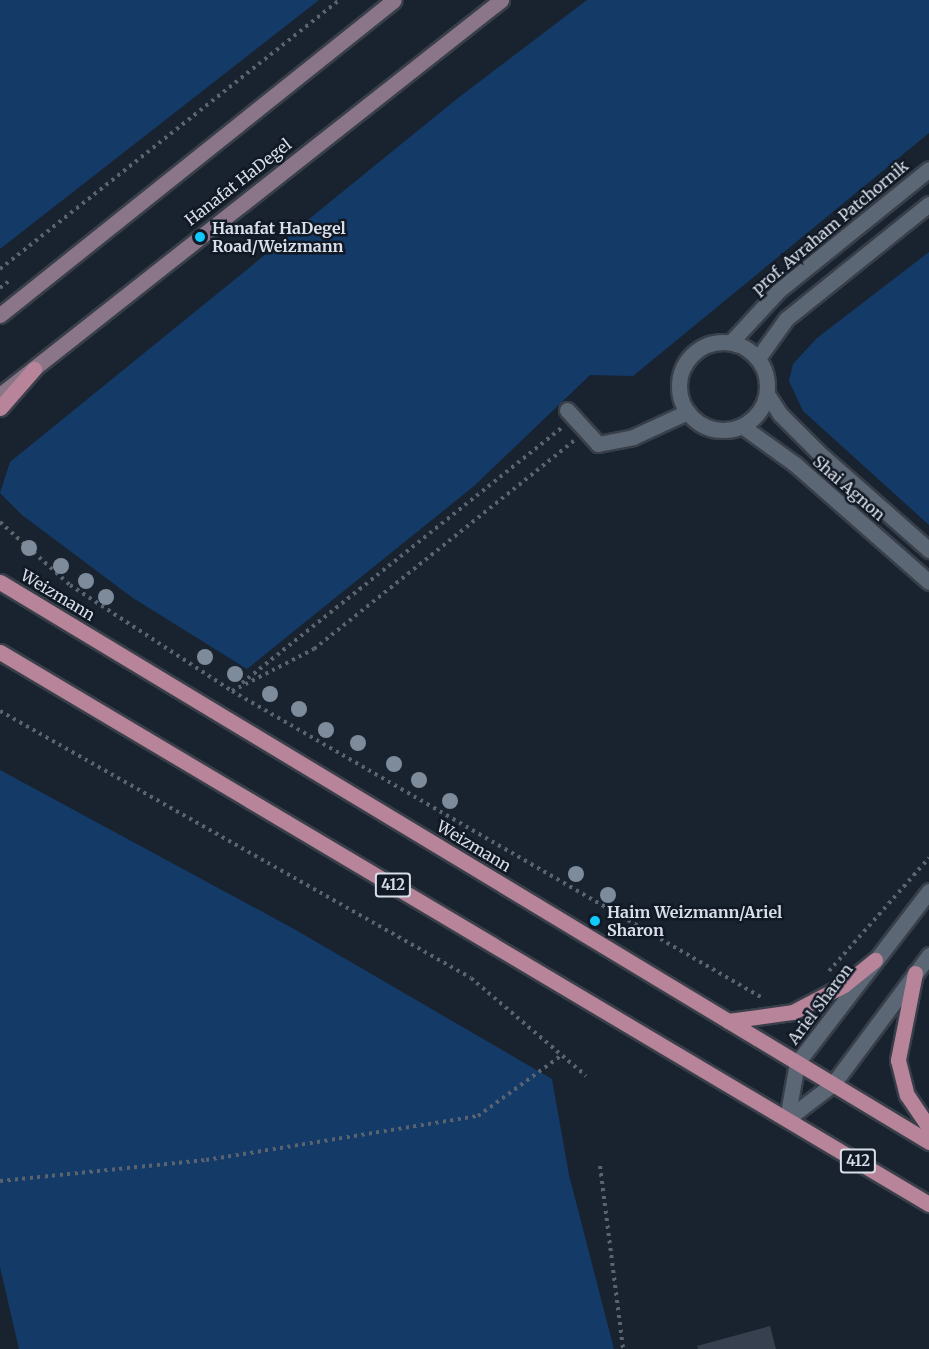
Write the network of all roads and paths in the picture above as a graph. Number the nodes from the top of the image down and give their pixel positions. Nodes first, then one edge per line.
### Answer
1 (339, 0) edge
2 (394, 0) edge
3 (501, 0) edge
4 (929, 169) edge
5 (929, 204) edge
6 (0, 269) edge
7 (0, 315) edge
8 (731, 342) junction
9 (758, 358) junction
10 (34, 369) junction
11 (767, 394) junction
12 (0, 395) edge
13 (0, 408) edge
14 (687, 412) junction
15 (571, 414) joint
16 (742, 426) junction
17 (585, 432) junction
18 (0, 522) edge
19 (929, 550) edge
20 (0, 571) edge
21 (0, 582) edge
22 (929, 582) edge
23 (25, 596) junction
24 (1, 652) edge
25 (232, 691) junction
26 (0, 711) edge
27 (929, 858) edge
28 (929, 891) edge
29 (929, 955) edge
30 (875, 960) junction
31 (915, 974) junction
32 (823, 977) dead end
33 (793, 1012) junction
34 (728, 1021) junction
35 (562, 1055) junction
36 (798, 1063) junction
37 (586, 1076) dead end
38 (833, 1084) junction
39 (787, 1119) junction
40 (929, 1128) edge
41 (929, 1142) edge
42 (600, 1166) dead end
43 (0, 1181) edge
44 (929, 1204) edge
45 (623, 1349) edge

1 - 6 path
2 - 7 main road
3 - 10 main road, Hanafat HaDegel
4 - 8 street, prof. Avraham Patchornik
5 - 9 street
8 - 9 street
8 - 14 street
9 - 11 street
10 - 12 main road, Hanafat HaDegel
10 - 13 main road
11 - 16 street
11 - 19 street, Shai Agnon
14 - 16 street
14 - 17 street
15 - 17 street
15 - 25 path
16 - 22 street, Shai Agnon
17 - 25 path
18 - 25 path
20 - 23 main road
21 - 23 main road, Weizmann
23 - 34 main road, Weizmann
24 - 39 main road, 412
25 - 33 path
26 - 35 path
27 - 32 path
28 - 30 street, Ariel Sharon
29 - 31 street
30 - 33 main road
30 - 36 street, Ariel Sharon
31 - 38 street
31 - 40 main road
33 - 34 main road
34 - 36 main road, Weizmann
35 - 37 path
35 - 43 path
36 - 38 main road, Weizmann
36 - 39 street, Ariel Sharon
38 - 39 street
38 - 41 main road, Weizmann
39 - 44 main road, 412
42 - 45 path

